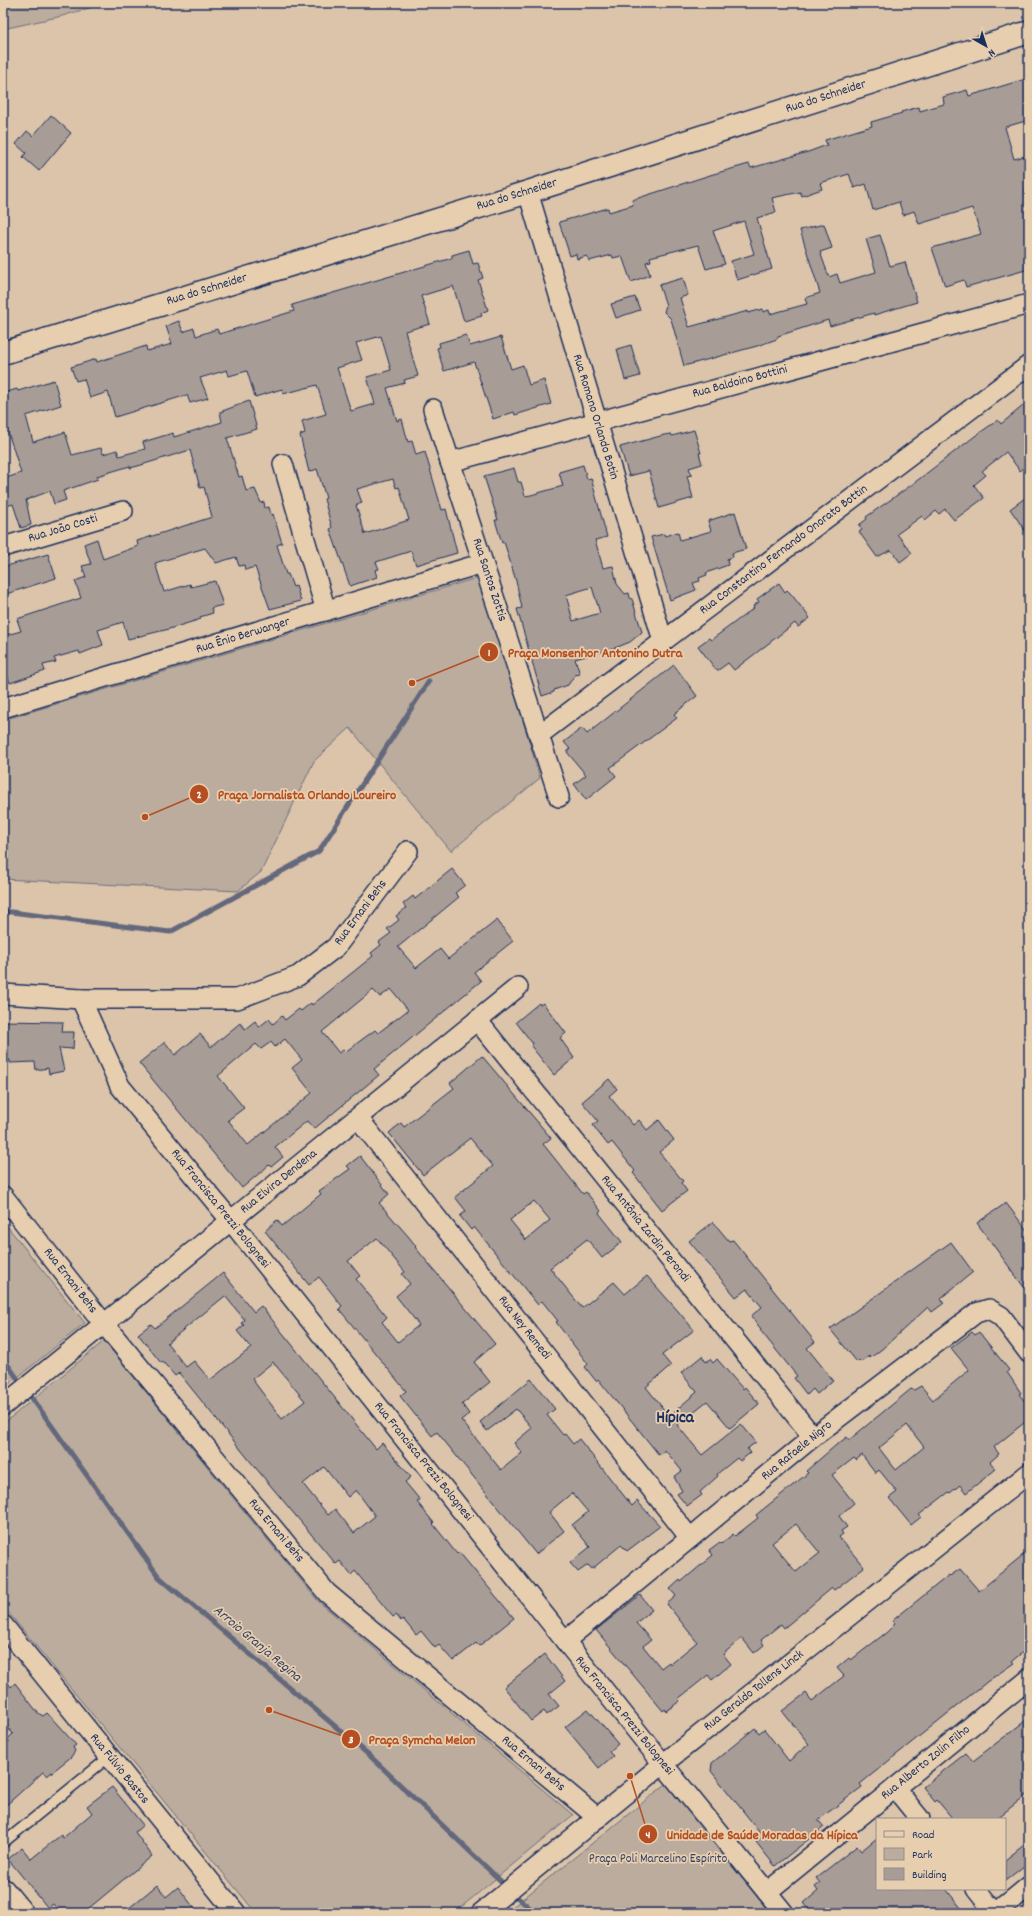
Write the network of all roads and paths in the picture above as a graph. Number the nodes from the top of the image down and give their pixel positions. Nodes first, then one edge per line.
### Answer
1 (1029, 32) edge
2 (528, 192) junction
3 (1029, 304) edge
4 (3, 353) edge
5 (1029, 365) edge
6 (433, 409) dead end
7 (596, 421) junction
8 (450, 462) junction
9 (283, 464) dead end
10 (123, 511) dead end
11 (3, 547) edge
12 (483, 563) junction
13 (326, 611) junction
14 (663, 641) junction
15 (3, 708) edge
16 (538, 735) junction
17 (559, 797) dead end
18 (408, 851) dead end
19 (518, 987) dead end
20 (3, 994) edge
21 (81, 999) junction
22 (477, 1020) junction
23 (358, 1118) junction
24 (3, 1196) edge
25 (231, 1221) junction
26 (104, 1324) junction
27 (1029, 1353) edge
28 (3, 1406) edge
29 (814, 1437) junction
30 (1029, 1473) edge
31 (690, 1538) junction
32 (3, 1625) edge
33 (565, 1641) junction
34 (1029, 1679) edge
35 (109, 1757) junction
36 (663, 1764) junction
37 (895, 1788) junction
38 (598, 1818) junction
39 (919, 1818) edge
40 (3, 1843) edge
41 (1029, 1886) edge
42 (3, 1890) edge
43 (977, 1890) edge
44 (767, 1892) junction
45 (484, 1911) edge
46 (22, 1913) edge
47 (236, 1913) edge
48 (784, 1913) edge
49 (996, 1913) edge

1 - 2 street, Rua do Schneider
2 - 4 street, Rua do Schneider
2 - 7 street, Rua Romano Orlando Botin
3 - 7 street, Rua Baldoino Bottini
5 - 14 street, Rua Constantino Fernando Onorato Bottin
6 - 8 street, Rua Santos Zottis
7 - 8 street, Rua Baldoino Bottini
7 - 14 street, Rua Romano Orlando Botin
8 - 12 street, Rua Santos Zottis
9 - 13 street
10 - 11 street, Rua João Costi
12 - 13 street, Rua Ênio Berwanger
12 - 16 street, Rua Santos Zottis
13 - 15 street, Rua Ênio Berwanger
14 - 16 street, Rua Constantino Fernando Onorato Bottin
16 - 17 street, Rua Santos Zottis
18 - 21 street, Rua Ernani Behs
19 - 22 street, Rua Elvira Dendena
20 - 21 street, Rua Ernani Behs
21 - 25 street, Rua Francisca Prezzi Bolognesi
22 - 23 street, Rua Elvira Dendena
22 - 29 street, Rua Antônia Zardin Perondi
23 - 25 street, Rua Elvira Dendena
23 - 31 street, Rua Ney Remedi
24 - 26 street, Rua Ernani Behs
25 - 26 street, Rua Elvira Dendena
25 - 33 street, Rua Francisca Prezzi Bolognesi
26 - 28 street, Rua Elvira Dendena
26 - 38 street, Rua Ernani Behs
27 - 29 street, Rua Rafaele Nigro
29 - 31 street, Rua Rafaele Nigro
30 - 36 street, Rua Geraldo Tollens Linck
31 - 33 street, Rua Rafaele Nigro
32 - 35 street, Rua Fúlvio Bastos
33 - 36 street, Rua Francisca Prezzi Bolognesi
34 - 37 street, Rua Alberto Zolin Filho
35 - 40 lane
35 - 47 street, Rua Fúlvio Bastos
36 - 38 street, Rua Geraldo Tollens Linck
36 - 44 street, Rua Francisca Prezzi Bolognesi
37 - 39 street
37 - 44 street, Rua Alberto Zolin Filho
38 - 45 street, Rua Geraldo Tollens Linck
41 - 49 street
42 - 46 street
43 - 49 street
44 - 48 street, Rua Francisca Prezzi Bolognesi

